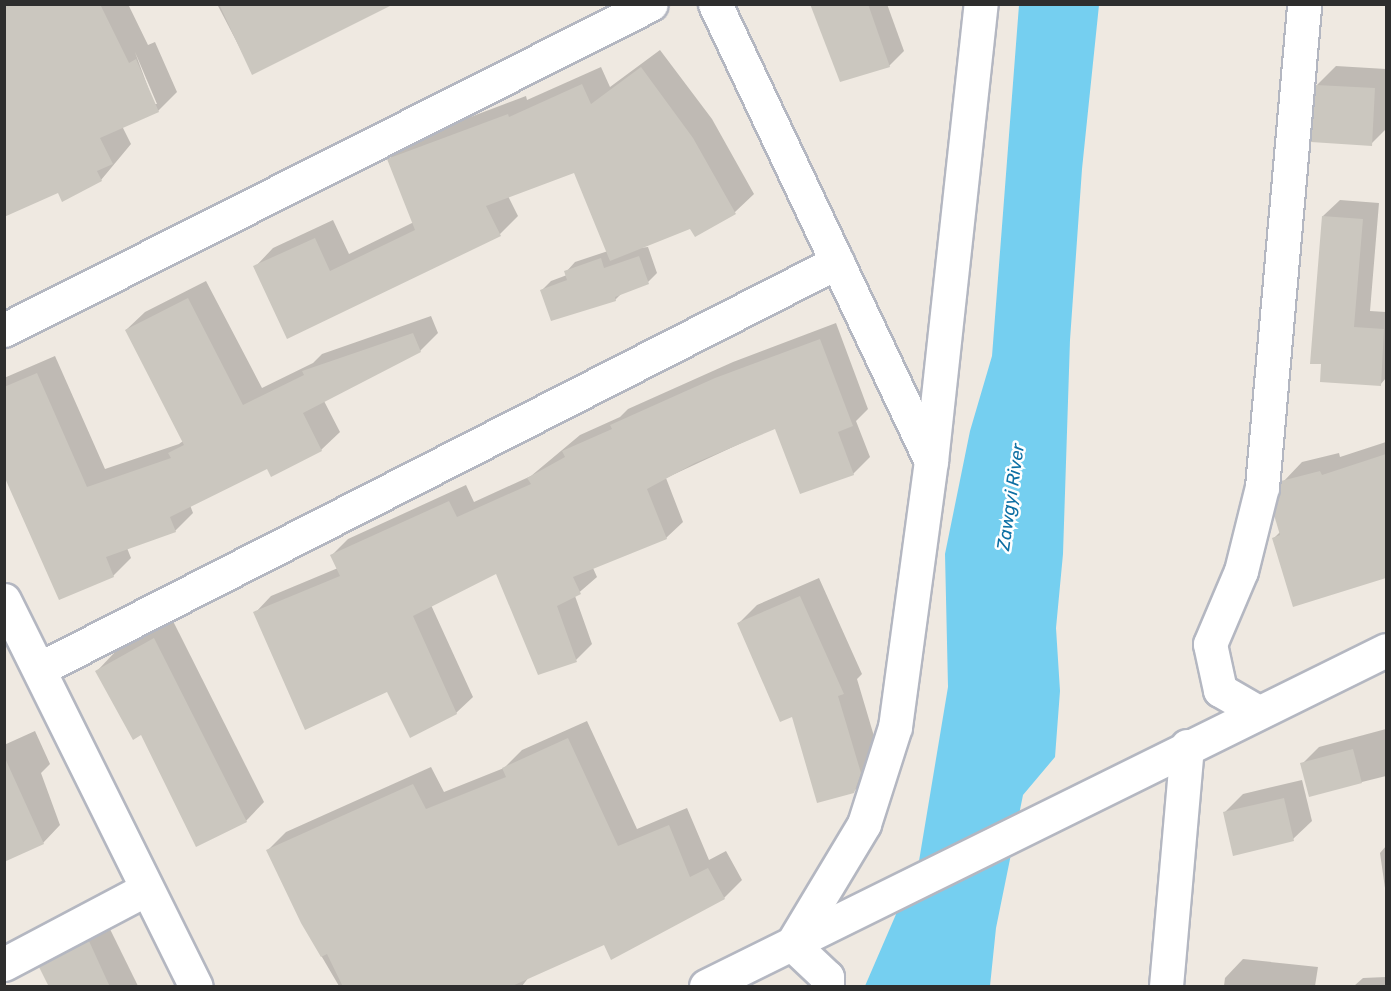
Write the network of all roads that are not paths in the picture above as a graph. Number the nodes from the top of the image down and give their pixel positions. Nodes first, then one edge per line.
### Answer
1 (651, 4) edge
2 (715, 4) edge
3 (981, 4) edge
4 (1304, 4) edge
5 (837, 262) junction
6 (4, 330) edge
7 (931, 461) junction
8 (4, 600) edge
9 (1386, 650) edge
10 (39, 669) junction
11 (1258, 712) junction
12 (1187, 746) junction
13 (146, 889) junction
14 (792, 944) junction
15 (4, 963) edge
16 (196, 987) edge
17 (706, 987) edge
18 (827, 987) edge
19 (1166, 987) edge

1 - 6 street
2 - 5 street
3 - 7 street
4 - 11 street
5 - 7 street
5 - 10 street
7 - 14 street
8 - 10 street
9 - 11 street
10 - 13 street
11 - 12 street
12 - 14 street
12 - 19 street
13 - 15 street
13 - 16 street
14 - 17 street
14 - 18 street

